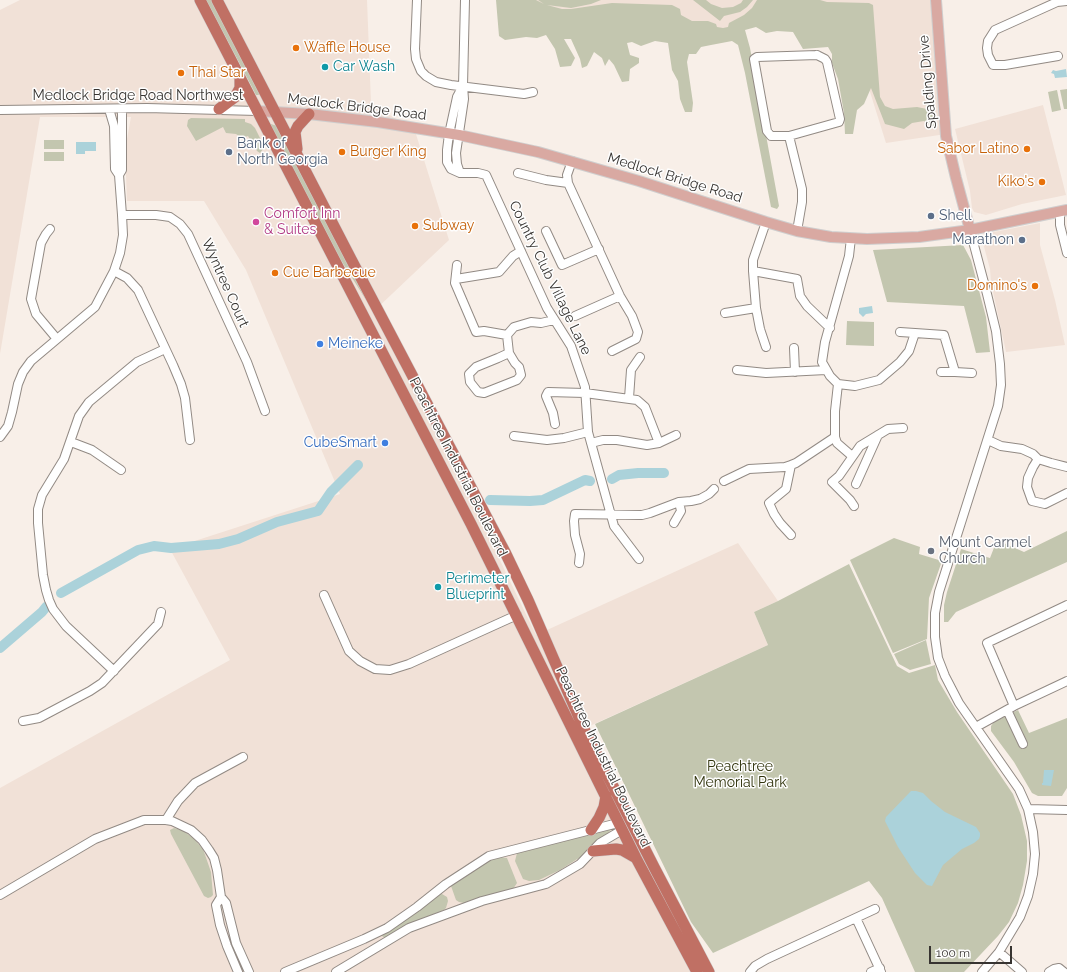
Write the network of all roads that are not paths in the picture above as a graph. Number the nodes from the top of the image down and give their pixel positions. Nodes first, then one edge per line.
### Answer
1 (200, 0) edge
2 (217, 0) edge
3 (416, 0) edge
4 (465, 0) edge
5 (936, 0) edge
6 (1067, 1) edge
7 (1058, 56) dead end
8 (240, 78) junction
9 (463, 86) junction
10 (533, 92) dead end
11 (109, 109) junction
12 (122, 109) junction
13 (219, 109) junction
14 (0, 110) edge
15 (256, 111) junction
16 (275, 112) junction
17 (309, 114) junction
18 (454, 134) junction
19 (789, 136) junction
20 (298, 157) junction
21 (572, 161) junction
22 (518, 173) dead end
23 (119, 175) junction
24 (568, 183) junction
25 (1063, 210) edge
26 (122, 214) junction
27 (766, 222) junction
28 (50, 229) dead end
29 (970, 230) junction
30 (546, 231) dead end
31 (797, 231) junction
32 (851, 238) junction
33 (599, 249) junction
34 (521, 251) junction
35 (1067, 253) edge
36 (456, 265) dead end
37 (114, 271) junction
38 (753, 271) junction
39 (456, 279) junction
40 (620, 296) junction
41 (756, 308) junction
42 (725, 313) dead end
43 (575, 316) dead end
44 (554, 320) junction
45 (830, 328) junction
46 (900, 332) dead end
47 (915, 333) junction
48 (507, 335) junction
49 (57, 339) junction
50 (766, 348) dead end
51 (794, 348) dead end
52 (165, 349) junction
53 (612, 350) dead end
54 (509, 353) junction
55 (640, 357) dead end
56 (737, 370) dead end
57 (826, 370) junction
58 (795, 372) junction
59 (941, 372) dead end
60 (955, 372) junction
61 (972, 373) dead end
62 (838, 384) junction
63 (585, 393) junction
64 (629, 398) junction
65 (265, 411) dead end
66 (555, 424) dead end
67 (903, 428) dead end
68 (588, 432) junction
69 (879, 434) junction
70 (676, 435) dead end
71 (514, 436) dead end
72 (0, 437) edge
73 (835, 437) junction
74 (190, 440) dead end
75 (988, 440) junction
76 (71, 442) junction
77 (591, 443) junction
78 (659, 443) junction
79 (852, 456) junction
80 (1038, 459) junction
81 (792, 465) junction
82 (1067, 467) edge
83 (121, 470) dead end
84 (724, 481) dead end
85 (856, 484) dead end
86 (714, 489) dead end
87 (1067, 493) edge
88 (679, 502) junction
89 (854, 506) dead end
90 (611, 514) junction
91 (674, 524) dead end
92 (791, 536) dead end
93 (639, 559) dead end
94 (579, 563) dead end
95 (324, 595) dead end
96 (1067, 605) edge
97 (161, 612) dead end
98 (517, 615) junction
99 (114, 672) junction
100 (1067, 681) edge
101 (1011, 708) junction
102 (23, 721) dead end
103 (976, 727) junction
104 (1023, 744) dead end
105 (243, 757) dead end
106 (606, 796) junction
107 (1028, 809) junction
108 (1067, 810) edge
109 (166, 820) junction
110 (614, 824) dead end
111 (591, 830) junction
112 (617, 832) dead end
113 (593, 850) junction
114 (636, 858) junction
115 (0, 895) edge
116 (221, 897) junction
117 (876, 909) dead end
118 (856, 918) junction
119 (999, 952) junction
120 (881, 970) edge
121 (238, 972) edge
122 (249, 972) edge
123 (285, 972) edge
124 (336, 972) edge
125 (697, 972) edge
126 (709, 972) edge
127 (750, 972) edge
128 (871, 972) edge
129 (982, 972) edge
130 (1022, 972) edge
131 (1049, 972) edge
132 (1064, 972) edge

1 - 8 highway, Peachtree Industrial Boulevard
2 - 16 highway, Peachtree Industrial Boulevard
3 - 9 street
4 - 9 street, Country Club Village Lane
5 - 29 main road, Spalding Drive
6 - 7 street
8 - 13 highway
8 - 15 highway, Peachtree Industrial Boulevard
9 - 10 street
9 - 18 street, Country Club Village Lane
11 - 12 street, Medlock Bridge Road Northwest
11 - 14 street, Medlock Bridge Road Northwest
11 - 23 street
12 - 13 street, Medlock Bridge Road Northwest
12 - 23 street
13 - 15 street, Medlock Bridge Road Northwest
15 - 16 main road, Medlock Bridge Road Northwest
15 - 98 highway, Peachtree Industrial Boulevard
16 - 17 main road, Medlock Bridge Road
16 - 20 highway, Peachtree Industrial Boulevard
17 - 18 main road, Medlock Bridge Road
17 - 20 highway
18 - 21 main road, Medlock Bridge Road
18 - 34 street, Country Club Village Lane
19 - 19 street
19 - 31 street
20 - 126 highway, Peachtree Industrial Boulevard
21 - 24 street
21 - 27 main road, Medlock Bridge Road
22 - 24 street
23 - 26 street
24 - 33 street
25 - 29 main road, Medlock Bridge Road
25 - 35 street
26 - 37 street
26 - 65 street, Wyntree Court
27 - 31 main road, Medlock Bridge Road
27 - 38 street
28 - 49 street
29 - 32 main road, Medlock Bridge Road
29 - 75 street
30 - 33 street
31 - 32 main road, Medlock Bridge Road
32 - 45 street
33 - 40 street
34 - 39 street
34 - 44 street, Country Club Village Lane
36 - 39 street
37 - 49 street
37 - 52 street
38 - 41 street
38 - 45 street
39 - 48 street
40 - 43 street
40 - 53 street
41 - 42 street
41 - 50 street
44 - 48 street
44 - 63 street, Country Club Village Lane
45 - 57 street
46 - 47 street
47 - 60 street
47 - 62 street
48 - 54 street
49 - 72 street
51 - 58 street
52 - 74 street
52 - 76 street
54 - 54 street
55 - 64 street
56 - 58 street
57 - 58 street
57 - 62 street
59 - 60 street
60 - 61 street
62 - 73 street
63 - 64 street
63 - 66 street
63 - 68 street, Country Club Village Lane
64 - 78 street
67 - 69 street
68 - 71 street
68 - 77 street, Country Club Village Lane
69 - 79 street
69 - 85 street
70 - 78 street
73 - 79 street
73 - 81 street
75 - 80 street
75 - 103 street
76 - 83 street
76 - 99 street
77 - 78 street
77 - 90 street, Country Club Village Lane
79 - 89 street
80 - 82 street
80 - 87 street
81 - 84 street
81 - 92 street
86 - 88 street
88 - 90 street
88 - 91 street
90 - 93 street, Country Club Village Lane
90 - 94 street
95 - 98 street
96 - 101 street
97 - 99 street
98 - 106 highway, Peachtree Industrial Boulevard
99 - 102 street
100 - 101 street
101 - 103 street
101 - 104 street
103 - 107 street
105 - 109 street
106 - 111 highway
106 - 114 highway, Peachtree Industrial Boulevard
107 - 108 street
107 - 119 street
109 - 115 street
109 - 116 street
110 - 111 street
111 - 123 street
112 - 113 street
113 - 114 highway
113 - 124 street
114 - 125 highway, Peachtree Industrial Boulevard
116 - 121 street
116 - 122 street
117 - 118 street
118 - 120 street
118 - 127 street
119 - 129 street
119 - 130 street
120 - 128 street
131 - 132 street

